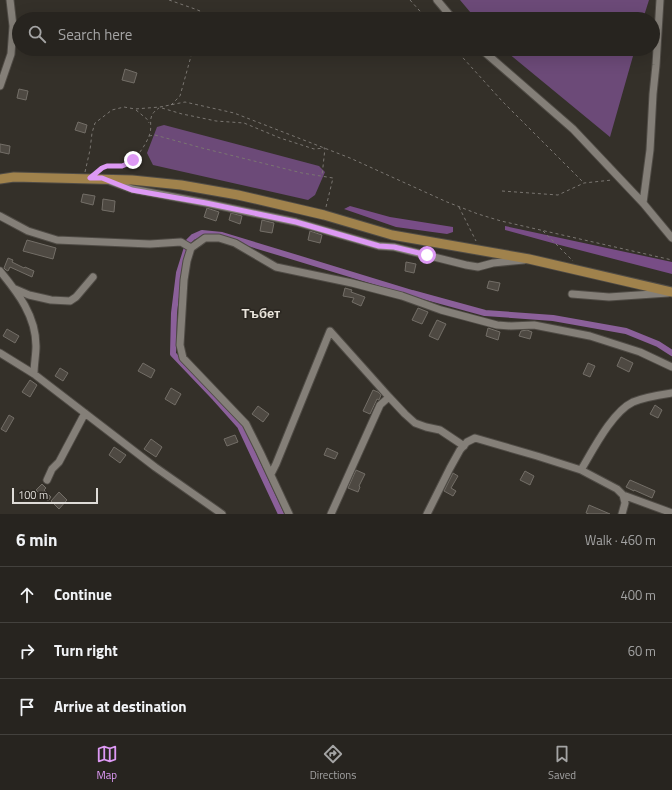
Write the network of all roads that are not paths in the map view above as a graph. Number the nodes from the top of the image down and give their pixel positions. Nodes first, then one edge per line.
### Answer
1 (10, 0) edge
2 (437, 0) edge
3 (660, 0) edge
4 (447, 12) edge
5 (659, 12) edge
6 (12, 17) edge
7 (12, 40) edge
8 (489, 56) edge
9 (657, 56) edge
10 (0, 86) edge
11 (102, 178) junction
12 (0, 179) edge
13 (643, 203) junction
14 (0, 216) edge
15 (672, 238) edge
16 (191, 248) junction
17 (529, 260) junction
18 (0, 271) edge
19 (93, 277) dead end
20 (15, 289) junction
21 (672, 292) edge
22 (572, 294) dead end
23 (0, 353) edge
24 (672, 367) edge
25 (34, 374) junction
26 (672, 393) edge
27 (388, 397) junction
28 (85, 413) junction
29 (464, 446) junction
30 (581, 470) junction
31 (271, 474) junction
32 (47, 480) dead end
33 (623, 495) junction
34 (672, 513) edge
35 (222, 514) edge
36 (289, 514) edge
37 (332, 514) edge
38 (427, 514) edge
39 (622, 514) edge

1 - 6 street
2 - 4 street
3 - 5 street
7 - 10 street
8 - 13 street
9 - 13 street
11 - 12 main road
11 - 17 main road
11 - 17 street
13 - 15 street
14 - 16 street
16 - 24 street
16 - 31 street
17 - 21 main road
18 - 20 street
19 - 20 street
20 - 25 street
21 - 22 street
23 - 25 street
25 - 28 street
26 - 30 street
27 - 29 street
27 - 31 street
27 - 37 street
28 - 32 street
28 - 35 street
29 - 30 street
29 - 38 street
30 - 33 street
31 - 36 street
33 - 34 street
33 - 39 street

